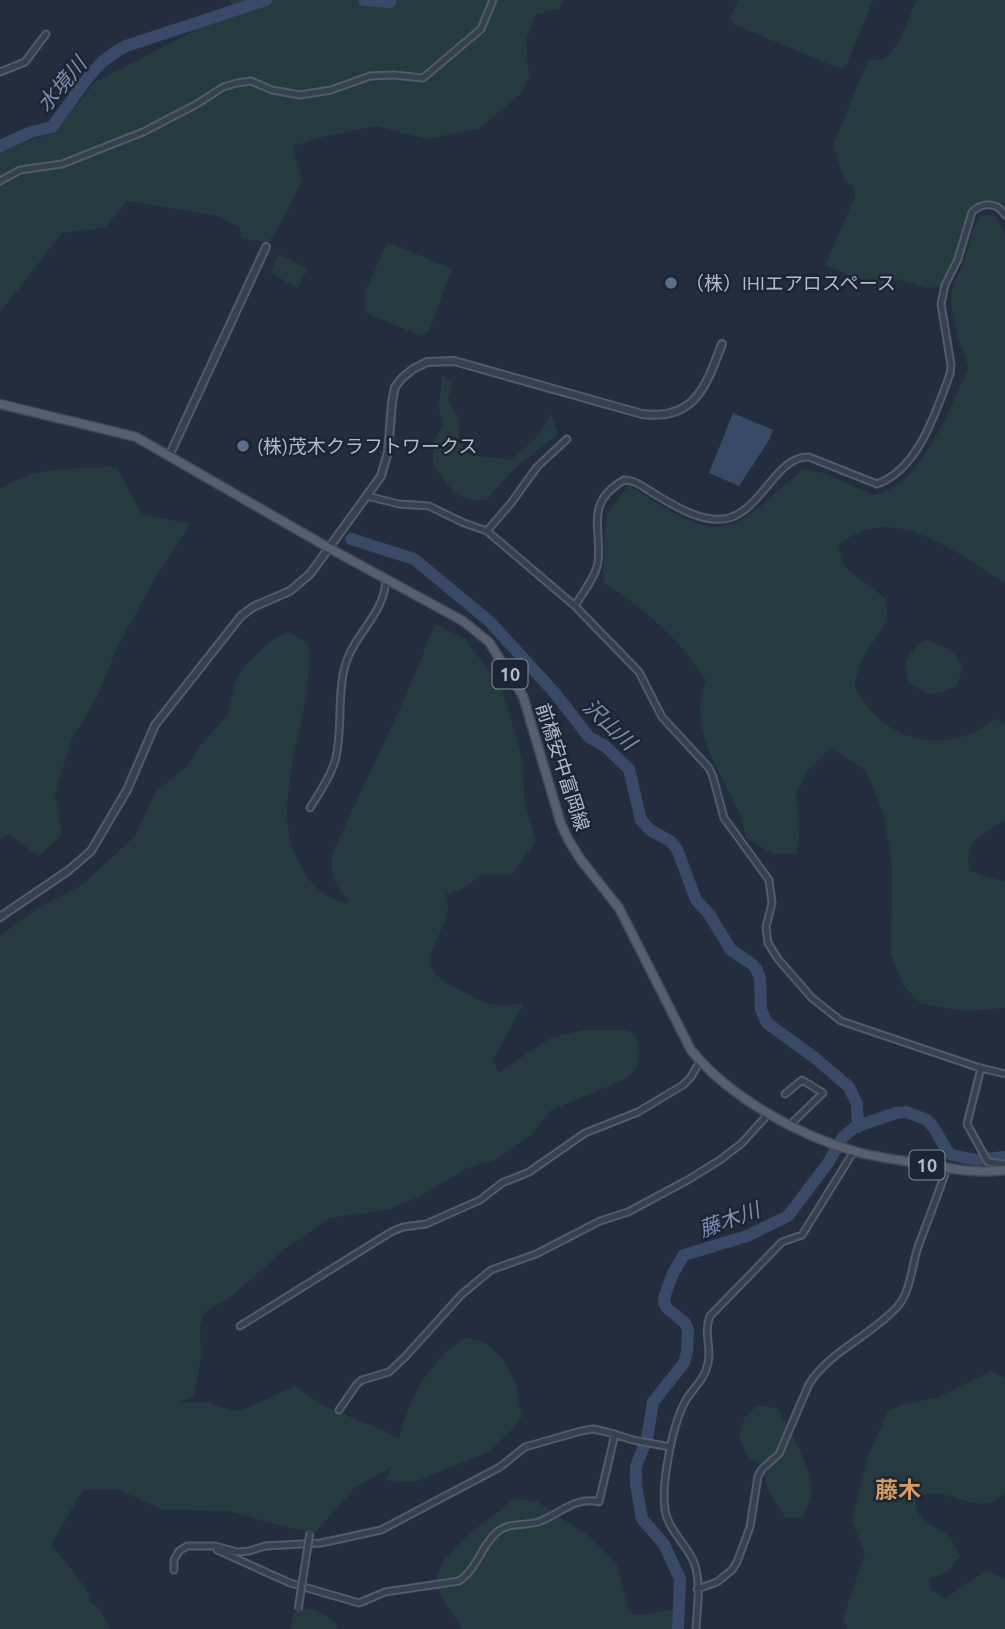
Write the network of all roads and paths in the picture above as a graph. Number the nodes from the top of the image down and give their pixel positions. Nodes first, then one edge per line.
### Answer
1 (493, 0) edge
2 (46, 34) dead end
3 (0, 72) edge
4 (0, 181) edge
5 (1005, 215) edge
6 (265, 247) dead end
7 (722, 344) dead end
8 (0, 404) edge
9 (567, 439) dead end
10 (169, 456) junction
11 (367, 496) junction
12 (487, 531) junction
13 (329, 548) junction
14 (386, 579) junction
15 (575, 606) junction
16 (310, 808) dead end
17 (0, 917) edge
18 (700, 1060) junction
19 (981, 1068) junction
20 (1005, 1074) edge
21 (785, 1094) dead end
22 (769, 1113) junction
23 (791, 1125) junction
24 (853, 1150) junction
25 (1005, 1164) edge
26 (947, 1168) junction
27 (1005, 1170) edge
28 (240, 1325) dead end
29 (339, 1410) dead end
30 (615, 1434) junction
31 (670, 1447) junction
32 (310, 1532) dead end
33 (209, 1546) junction
34 (174, 1570) dead end
35 (697, 1589) junction
36 (298, 1610) dead end
37 (696, 1629) edge

1 - 4 street
2 - 3 street
5 - 15 street
6 - 10 street
7 - 11 street
8 - 10 main road, 前橋安中富岡線 / 10
9 - 12 street
10 - 13 main road, 前橋安中富岡線 / 10
11 - 12 street
11 - 13 street
12 - 15 street
13 - 14 main road, 前橋安中富岡線 / 10
13 - 17 street
14 - 16 street
14 - 18 main road, 前橋安中富岡線 / 10
15 - 19 street
18 - 22 main road, 前橋安中富岡線 / 10
18 - 28 street
19 - 20 street
19 - 25 street
21 - 23 street
22 - 23 main road, 前橋安中富岡線 / 10
22 - 29 street
23 - 24 main road, 前橋安中富岡線 / 10
24 - 26 main road, 10
24 - 31 street
26 - 27 main road, 10
26 - 35 street
30 - 31 street
30 - 33 street
30 - 33 street
31 - 35 street
32 - 36 street, bridge
33 - 34 street
35 - 37 street

